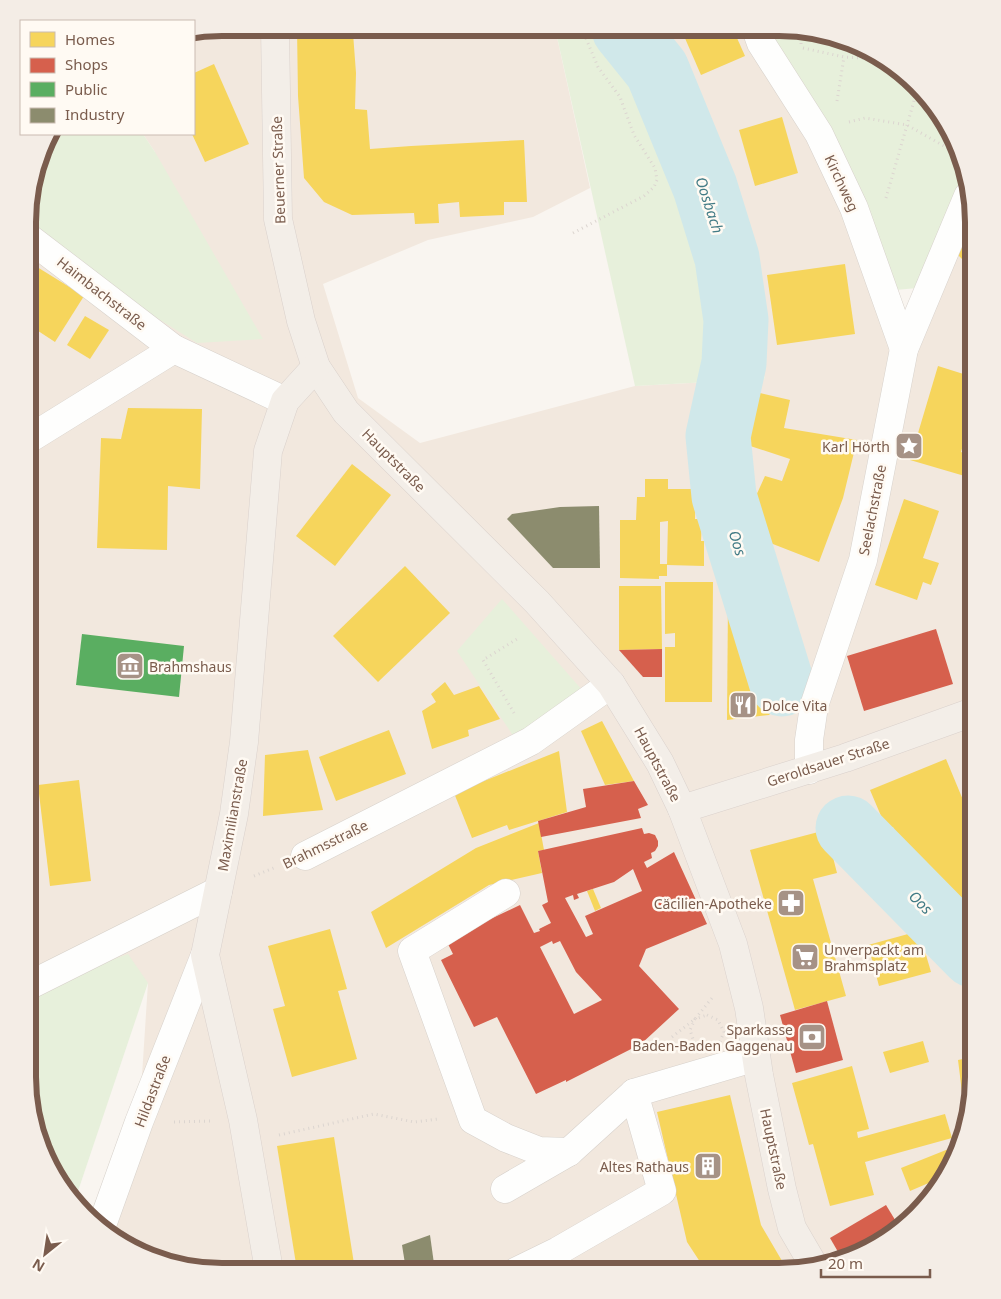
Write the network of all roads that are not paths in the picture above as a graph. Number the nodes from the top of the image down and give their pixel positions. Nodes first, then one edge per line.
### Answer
1 (275, 36) edge
2 (758, 36) edge
3 (964, 206) edge
4 (36, 243) edge
5 (174, 349) junction
6 (904, 349) junction
7 (316, 367) junction
8 (285, 401) junction
9 (36, 435) edge
10 (612, 684) junction
11 (965, 715) edge
12 (809, 770) junction
13 (682, 809) junction
14 (304, 856) road end
15 (218, 891) junction
16 (506, 893) dead end
17 (205, 955) junction
18 (36, 982) edge
19 (756, 1057) junction
20 (634, 1093) junction
21 (569, 1152) junction
22 (505, 1189) dead end
23 (104, 1220) edge
24 (811, 1260) edge
25 (268, 1263) edge
26 (533, 1263) edge

1 - 7 main road, Beuerner Straße
2 - 6 street, Kirchweg
3 - 6 street, Seelachstraße
4 - 5 street, Haimbachstraße
5 - 8 street, Haimbachstraße
5 - 9 street
6 - 12 street, Seelachstraße
7 - 8 main road, Maximilianstraße
7 - 10 main road, Hauptstraße
8 - 15 main road, Maximilianstraße
10 - 13 main road, Hauptstraße
10 - 14 street, Brahmsstraße
11 - 12 main road, Geroldsauer Straße
12 - 13 main road, Geroldsauer Straße
13 - 19 main road, Hauptstraße
15 - 17 main road, Maximilianstraße
15 - 18 street
16 - 21 street
17 - 23 street, Hildastraße
17 - 25 main road, Maximilianstraße
19 - 20 street
19 - 24 main road, Hauptstraße
20 - 21 street
20 - 26 street
21 - 22 street

